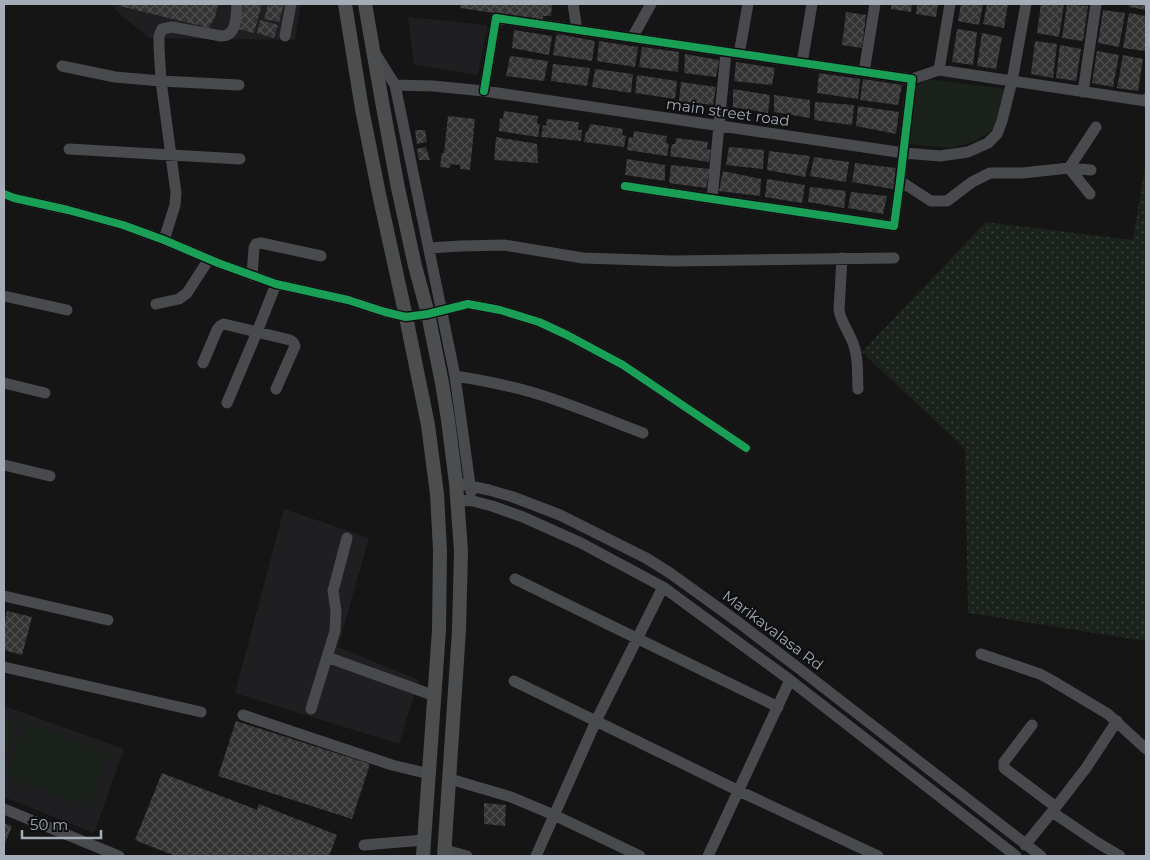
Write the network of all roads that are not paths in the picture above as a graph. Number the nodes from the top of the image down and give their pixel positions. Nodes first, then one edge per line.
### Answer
1 (238, 4) edge
2 (291, 4) edge
3 (345, 4) edge
4 (365, 4) edge
5 (573, 4) edge
6 (652, 4) edge
7 (748, 4) edge
8 (812, 4) edge
9 (875, 4) edge
10 (950, 4) edge
11 (1026, 4) edge
12 (1096, 4) edge
13 (577, 30) junction
14 (285, 36) dead end
15 (632, 38) junction
16 (373, 50) junction
17 (726, 52) junction
18 (739, 54) junction
19 (802, 63) junction
20 (62, 66) dead end
21 (939, 70) junction
22 (864, 72) junction
23 (912, 79) junction
24 (161, 81) junction
25 (1012, 81) junction
26 (239, 85) dead end
27 (394, 85) junction
28 (484, 91) junction
29 (1083, 92) junction
30 (1146, 99) edge
31 (719, 126) junction
32 (1096, 128) dead end
33 (70, 149) dead end
34 (904, 153) junction
35 (171, 154) junction
36 (240, 159) dead end
37 (1069, 168) junction
38 (1091, 170) dead end
39 (900, 181) junction
40 (624, 186) dead end
41 (4, 194) edge
42 (1090, 194) dead end
43 (712, 199) junction
44 (164, 240) junction
45 (428, 248) junction
46 (321, 256) dead end
47 (842, 258) junction
48 (894, 258) dead end
49 (209, 259) junction
50 (252, 276) junction
51 (276, 284) junction
52 (4, 296) edge
53 (156, 304) dead end
54 (67, 310) dead end
55 (434, 312) junction
56 (406, 317) junction
57 (257, 332) junction
58 (203, 362) dead end
59 (455, 376) junction
60 (4, 383) edge
61 (276, 389) dead end
62 (858, 389) dead end
63 (45, 392) dead end
64 (227, 403) dead end
65 (643, 434) dead end
66 (746, 448) dead end
67 (4, 466) edge
68 (50, 476) dead end
69 (456, 483) junction
70 (470, 485) junction
71 (456, 500) junction
72 (473, 502) junction
73 (347, 538) dead end
74 (515, 579) dead end
75 (663, 587) junction
76 (4, 596) edge
77 (108, 620) dead end
78 (638, 638) junction
79 (981, 654) dead end
80 (327, 657) junction
81 (4, 667) edge
82 (790, 680) junction
83 (514, 681) dead end
84 (435, 696) junction
85 (778, 707) junction
86 (311, 709) dead end
87 (201, 712) dead end
88 (243, 715) dead end
89 (596, 721) junction
90 (1117, 721) junction
91 (1032, 725) dead end
92 (1146, 749) edge
93 (429, 774) junction
94 (450, 779) junction
95 (739, 791) junction
96 (4, 809) edge
97 (1054, 810) junction
98 (554, 814) junction
99 (1001, 826) junction
100 (992, 838) junction
101 (424, 840) junction
102 (364, 845) dead end
103 (1026, 845) junction
104 (445, 853) edge
105 (119, 856) edge
106 (423, 856) edge
107 (467, 856) edge
108 (536, 856) edge
109 (640, 856) edge
110 (708, 856) edge
111 (878, 856) edge
112 (1016, 856) edge
113 (1041, 856) edge
114 (1120, 856) edge

1 - 24 street
2 - 14 street
3 - 56 main road
4 - 16 main road
5 - 13 street
6 - 15 street
7 - 18 street
8 - 19 street
9 - 22 street
10 - 21 street
11 - 25 street, main street road
12 - 29 street
13 - 15 street
13 - 28 street
15 - 17 street
16 - 27 street
16 - 55 main road
17 - 18 street
17 - 31 street
18 - 19 street
19 - 22 street
20 - 24 street
21 - 23 street
21 - 25 street
22 - 23 street
23 - 34 street
24 - 26 street
24 - 35 street
25 - 29 street
25 - 34 street, main street road
27 - 28 street, main street road
27 - 45 street
28 - 31 street, main street road
29 - 30 street
31 - 34 street, main street road
31 - 43 street
32 - 37 street
33 - 35 street
34 - 39 street
35 - 36 street
35 - 44 street
37 - 38 street
37 - 39 street
37 - 42 street
39 - 43 street
40 - 43 street
41 - 44 street
44 - 49 street
45 - 47 street
45 - 55 street
46 - 50 street
47 - 48 street
47 - 62 street
49 - 50 street
49 - 53 street
50 - 51 street
51 - 56 street
51 - 57 street
52 - 54 street
55 - 56 street
55 - 59 street
55 - 66 street
55 - 69 main road
56 - 84 main road
57 - 58 street
57 - 61 street
57 - 64 street
59 - 65 street
59 - 70 street
60 - 63 street
67 - 68 street
69 - 70 street, Marikavalasa Rd
69 - 71 main road
70 - 72 street
70 - 99 street, Marikavalasa Rd
71 - 72 street, Marikavalasa Rd
71 - 94 main road
72 - 75 street, Marikavalasa Rd
73 - 80 street
74 - 78 street
75 - 78 street
75 - 82 street, Marikavalasa Rd
76 - 77 street
78 - 85 street
78 - 89 street
79 - 90 street
80 - 84 street
80 - 86 street
81 - 87 street
82 - 85 street
82 - 100 street, Marikavalasa Rd
83 - 89 street
84 - 93 main road
85 - 95 street
88 - 93 street
89 - 95 street
89 - 98 street
90 - 92 street
90 - 97 street
91 - 97 street
93 - 101 main road
94 - 98 street
94 - 104 main road
95 - 110 street
95 - 111 street
96 - 105 street
97 - 103 street
97 - 114 street
98 - 108 street
98 - 109 street
99 - 100 street
99 - 103 street, Marikavalasa Rd
100 - 112 street, Marikavalasa Rd
101 - 102 street
101 - 106 main road
103 - 113 street, Marikavalasa Rd
104 - 107 street

